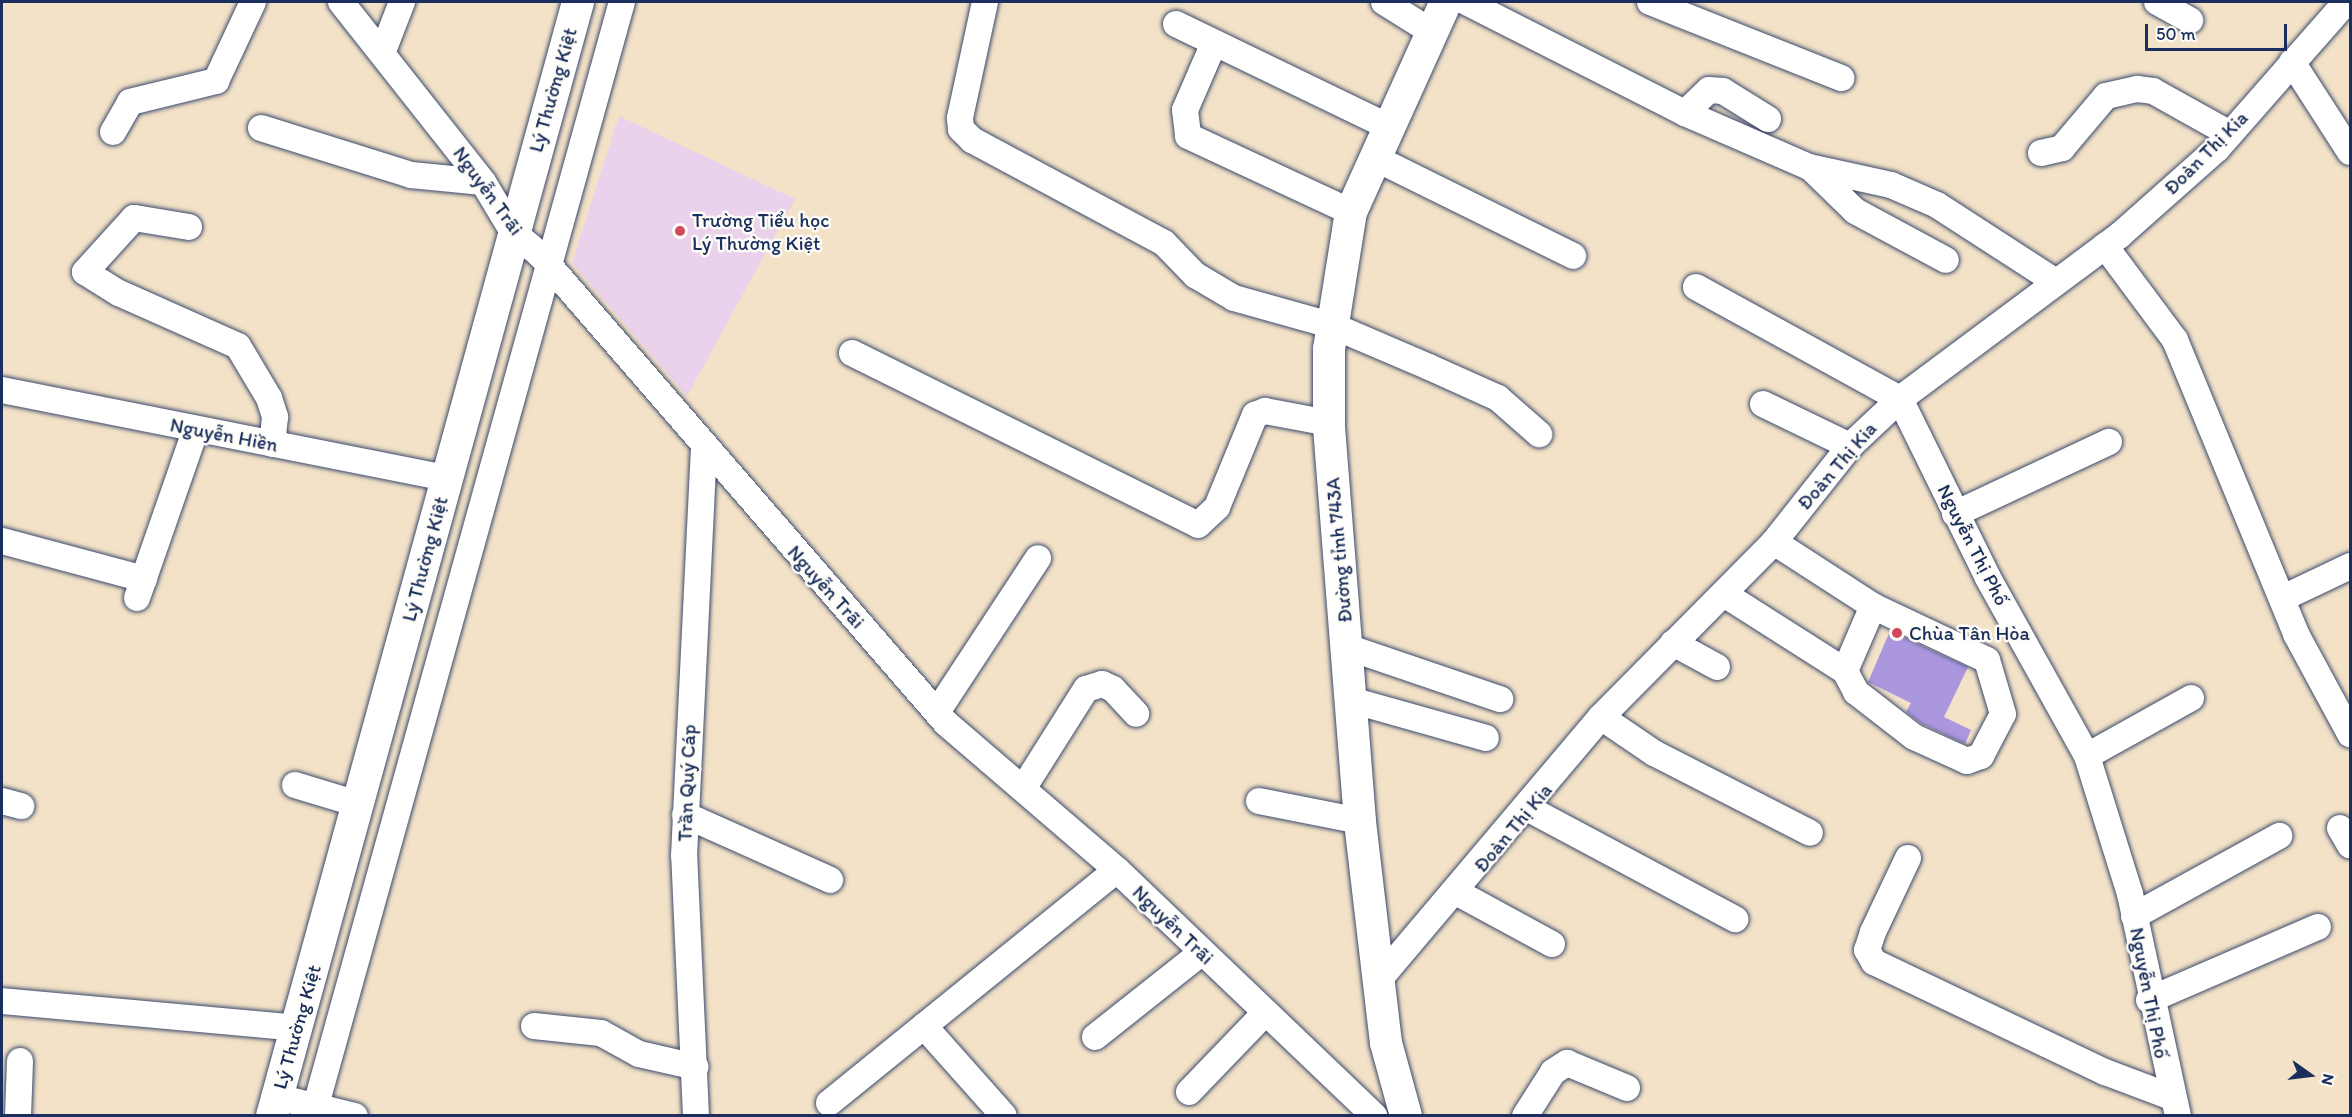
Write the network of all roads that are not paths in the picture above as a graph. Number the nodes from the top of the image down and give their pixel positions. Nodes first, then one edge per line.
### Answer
1 (253, 2) edge
2 (341, 2) edge
3 (402, 2) edge
4 (578, 2) edge
5 (622, 2) edge
6 (985, 2) edge
7 (1384, 2) edge
8 (1446, 2) edge
9 (1466, 2) edge
10 (1650, 2) edge
11 (2157, 2) edge
12 (2346, 2) edge
13 (2190, 20) dead end
14 (1176, 24) dead end
15 (1432, 32) junction
16 (1214, 43) junction
17 (383, 51) junction
18 (2292, 62) junction
19 (1841, 78) dead end
20 (1685, 113) junction
21 (1767, 119) dead end
22 (1389, 128) junction
23 (261, 129) dead end
24 (113, 132) dead end
25 (2230, 134) junction
26 (2350, 152) edge
27 (2041, 153) dead end
28 (1375, 158) junction
29 (1809, 167) junction
30 (483, 182) junction
31 (1351, 212) junction
32 (189, 227) dead end
33 (513, 232) junction
34 (2105, 246) junction
35 (1573, 256) dead end
36 (1946, 260) dead end
37 (550, 266) junction
38 (2056, 282) junction
39 (1696, 287) dead end
40 (1330, 325) junction
41 (852, 353) dead end
42 (2, 390) edge
43 (1900, 399) junction
44 (1763, 404) dead end
45 (1329, 423) junction
46 (196, 429) junction
47 (1539, 434) dead end
48 (2109, 442) dead end
49 (272, 444) junction
50 (1851, 446) junction
51 (704, 450) junction
52 (448, 478) junction
53 (1955, 514) junction
54 (2, 541) edge
55 (1773, 542) junction
56 (1038, 558) dead end
57 (2350, 566) edge
58 (1724, 594) junction
59 (2283, 598) junction
60 (1873, 606) junction
61 (1673, 643) junction
62 (1347, 647) junction
63 (1717, 667) dead end
64 (1845, 672) junction
65 (2191, 698) dead end
66 (1500, 699) dead end
67 (1351, 700) junction
68 (937, 712) junction
69 (1136, 714) dead end
70 (1601, 717) junction
71 (2350, 734) edge
72 (1486, 738) dead end
73 (2087, 756) junction
74 (295, 784) dead end
75 (1024, 787) junction
76 (1259, 801) dead end
77 (358, 804) junction
78 (1529, 809) junction
79 (685, 815) junction
80 (1360, 821) junction
81 (1810, 833) dead end
82 (2278, 836) dead end
83 (1908, 858) dead end
84 (1117, 870) junction
85 (830, 880) dead end
86 (1458, 893) junction
87 (2134, 916) junction
88 (1735, 919) dead end
89 (2318, 927) dead end
90 (1552, 944) dead end
91 (1201, 953) junction
92 (1377, 982) junction
93 (2149, 1000) junction
94 (2, 1001) edge
95 (1265, 1013) junction
96 (534, 1026) dead end
97 (924, 1026) junction
98 (297, 1028) junction
99 (1095, 1037) dead end
100 (20, 1061) dead end
101 (696, 1067) junction
102 (1627, 1088) dead end
103 (1189, 1092) dead end
104 (828, 1102) dead end
105 (274, 1106) edge
106 (2174, 1106) edge
107 (315, 1111) edge
108 (18, 1116) edge
109 (355, 1116) edge
110 (696, 1116) edge
111 (1004, 1116) edge
112 (1374, 1116) edge
113 (1406, 1116) edge
114 (1525, 1116) edge

1 - 24 street
2 - 17 street, Nguyễn Trãi
3 - 17 street
4 - 33 main road, Lý Thường Kiệt
5 - 37 street
6 - 40 street
7 - 15 street
8 - 15 main road, Đường tỉnh 743A
9 - 20 street
10 - 19 street
11 - 13 street
12 - 18 street, Đoàn Thị Kia
14 - 16 street
15 - 22 main road, Đường tỉnh 743A
16 - 22 street
16 - 31 street
17 - 30 street, Nguyễn Trãi
18 - 25 street, Đoàn Thị Kia
18 - 26 street
20 - 21 street
20 - 29 street
22 - 28 main road, Đường tỉnh 743A
23 - 30 street
25 - 27 street
25 - 34 street, Đoàn Thị Kia
28 - 31 main road, Đường tỉnh 743A
28 - 35 street
29 - 36 street
29 - 38 street
30 - 33 street, Nguyễn Trãi
31 - 40 main road, Đường tỉnh 743A
32 - 49 street
33 - 37 street, Nguyễn Trãi
33 - 52 main road, Lý Thường Kiệt
34 - 38 street, Đoàn Thị Kia
34 - 59 street
37 - 51 street, Nguyễn Trãi
37 - 107 street
38 - 43 street, Đoàn Thị Kia
39 - 43 street
40 - 45 main road, Đường tỉnh 743A
40 - 47 street
41 - 45 street
42 - 46 street, Nguyễn Hiền
43 - 50 street, Đoàn Thị Kia
43 - 53 street, Nguyễn Thị Phố
44 - 50 street
45 - 62 main road, Đường tỉnh 743A
46 - 49 street, Nguyễn Hiền
46 - 54 street
48 - 53 street
49 - 52 street, Nguyễn Hiền
50 - 55 street, Đoàn Thị Kia
51 - 68 street, Nguyễn Trãi
51 - 79 street, Trần Quý Cáp
52 - 77 main road, Lý Thường Kiệt
53 - 73 street, Nguyễn Thị Phố
55 - 58 street, Đoàn Thị Kia
55 - 60 street
56 - 68 street
57 - 59 street
58 - 61 street, Đoàn Thị Kia
58 - 64 street
59 - 71 street
60 - 64 street
60 - 64 street
61 - 63 street
61 - 70 street, Đoàn Thị Kia
62 - 66 street
62 - 67 main road, Đường tỉnh 743A
65 - 73 street
67 - 72 street
67 - 80 main road, Đường tỉnh 743A
68 - 75 street, Nguyễn Trãi
69 - 75 street
70 - 78 street, Đoàn Thị Kia
70 - 81 street
73 - 87 street, Nguyễn Thị Phố
74 - 77 street
75 - 84 street, Nguyễn Trãi
76 - 80 street
77 - 98 main road, Lý Thường Kiệt
78 - 86 street, Đoàn Thị Kia
78 - 88 street
79 - 85 street
79 - 101 street, Trần Quý Cáp
80 - 92 main road, Đường tỉnh 743A
82 - 87 street
83 - 106 street
84 - 91 street, Nguyễn Trãi
84 - 97 street
86 - 90 street
86 - 92 street, Đoàn Thị Kia
87 - 93 street, Nguyễn Thị Phố
89 - 93 street
91 - 95 street, Nguyễn Trãi
91 - 99 street
92 - 113 main road, Đường tỉnh 743A
93 - 106 street, Nguyễn Thị Phố
94 - 98 street
95 - 103 street
95 - 112 street, Nguyễn Trãi
96 - 101 street
97 - 104 street
97 - 111 street
98 - 105 main road, Lý Thường Kiệt
100 - 108 street
101 - 110 street, Trần Quý Cáp
102 - 114 street
105 - 107 street
107 - 109 street

